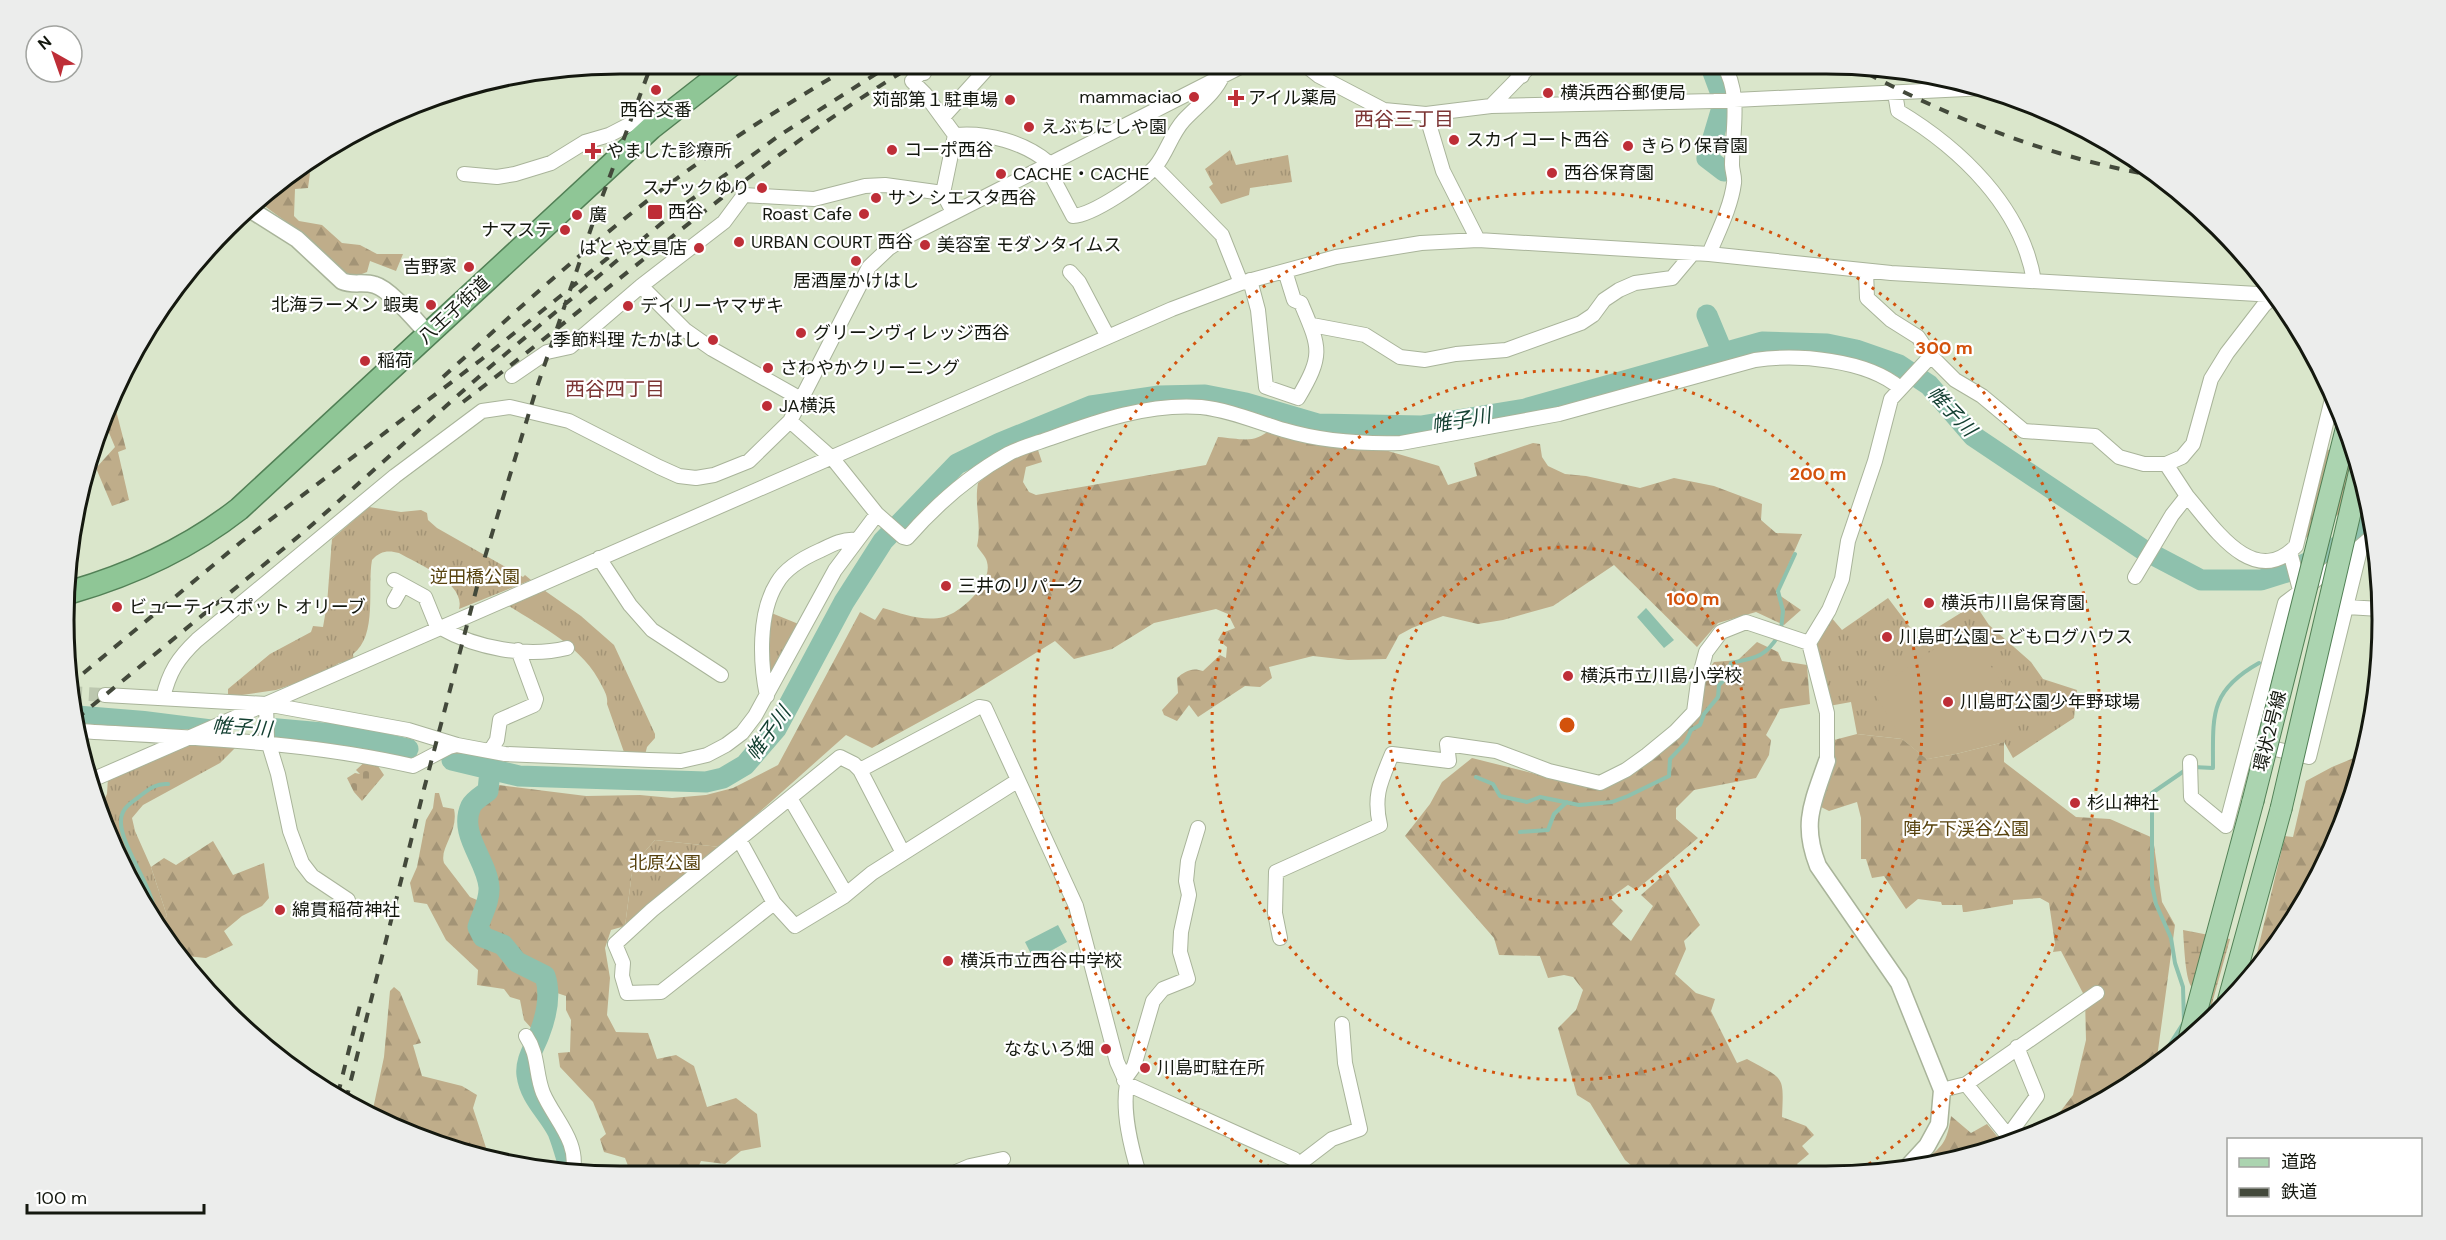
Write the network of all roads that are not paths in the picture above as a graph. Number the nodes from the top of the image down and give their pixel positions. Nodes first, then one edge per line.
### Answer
1 (720, 74) edge
2 (920, 74) edge
3 (982, 74) edge
4 (1216, 74) edge
5 (1221, 74) edge
6 (1316, 74) edge
7 (1520, 74) edge
8 (1728, 74) edge
9 (1522, 76) joint
10 (1957, 90) edge
11 (1895, 93) junction
12 (1734, 100) junction
13 (1491, 106) junction
14 (1426, 114) junction
15 (943, 117) junction
16 (651, 128) junction
17 (955, 135) junction
18 (1048, 164) junction
19 (1155, 167) junction
20 (464, 174) dead end
21 (943, 193) junction
22 (953, 212) junction
23 (256, 213) edge
24 (1478, 240) junction
25 (1693, 253) junction
26 (1709, 254) junction
27 (1285, 271) junction
28 (1866, 271) junction
29 (1070, 272) dead end
30 (2034, 281) junction
31 (1245, 282) junction
32 (640, 286) junction
33 (2265, 294) edge
34 (2270, 301) edge
35 (1312, 325) junction
36 (428, 334) junction
37 (1108, 337) junction
38 (1928, 358) junction
39 (512, 376) dead end
40 (1901, 387) junction
41 (801, 399) junction
42 (2330, 408) edge
43 (790, 421) junction
44 (2343, 443) edge
45 (2343, 443) edge
46 (2320, 446) junction
47 (833, 459) junction
48 (2166, 464) junction
49 (2356, 487) edge
50 (2187, 496) junction
51 (880, 517) junction
52 (856, 540) junction
53 (2367, 541) edge
54 (2361, 546) junction
55 (2290, 554) junction
56 (599, 558) junction
57 (2138, 572) dead end
58 (2298, 586) junction
59 (75, 591) edge
60 (394, 601) dead end
61 (2347, 607) junction
62 (2372, 608) edge
63 (440, 628) junction
64 (1809, 643) junction
65 (567, 648) dead end
66 (518, 650) junction
67 (721, 675) dead end
68 (105, 695) tunnel mouth
69 (767, 696) junction
70 (163, 698) junction
71 (267, 709) junction
72 (85, 731) edge
73 (192, 736) junction
74 (267, 741) junction
75 (2248, 742) junction
76 (458, 745) junction
77 (490, 751) junction
78 (1827, 761) joint
79 (2190, 766) dead end
80 (860, 770) junction
81 (97, 778) edge
82 (1017, 781) junction
83 (790, 798) junction
84 (1198, 828) dead end
85 (739, 838) junction
86 (903, 853) junction
87 (846, 894) junction
88 (348, 900) dead end
89 (774, 903) junction
90 (1280, 938) dead end
91 (2232, 985) edge
92 (2097, 993) dead end
93 (1342, 1024) dead end
94 (2193, 1025) edge
95 (526, 1036) dead end
96 (2017, 1047) junction
97 (1126, 1082) junction
98 (1966, 1084) junction
99 (1942, 1090) junction
100 (2017, 1132) edge
101 (2010, 1134) edge
102 (1004, 1158) dead end
103 (1915, 1159) edge
104 (573, 1164) edge
105 (972, 1166) edge
106 (1136, 1166) edge
107 (1297, 1166) edge
108 (1303, 1166) edge

1 - 16 highway, 八王子街道
2 - 15 street
3 - 15 street
4 - 18 street
5 - 19 street
6 - 14 street
7 - 9 street
8 - 12 street
9 - 13 street
10 - 11 street
11 - 12 street
11 - 30 street
12 - 13 street
12 - 26 street
13 - 14 street
14 - 24 street
15 - 17 street
16 - 20 street
16 - 36 highway, 八王子街道
17 - 18 street
17 - 21 street
18 - 19 street
18 - 22 street
19 - 31 street
21 - 22 street
21 - 32 street
22 - 41 street
23 - 36 street
24 - 25 street
24 - 27 street
25 - 26 street
25 - 35 street
26 - 28 street
27 - 31 street
27 - 35 street
28 - 30 street
28 - 38 street
29 - 37 street
30 - 33 street
31 - 35 street
31 - 37 street
32 - 39 street
32 - 41 street
34 - 48 street
36 - 59 highway, 八王子街道
37 - 47 street
38 - 40 street
38 - 48 street
40 - 51 street
40 - 64 street
41 - 43 street
42 - 46 street
43 - 47 street
43 - 70 street
44 - 46 street
45 - 94 main road, 環状2号線, bridge
46 - 55 street
47 - 51 street
47 - 56 street
48 - 50 street
49 - 91 main road, 環状2号線, bridge
50 - 55 street
50 - 57 street
51 - 52 street
52 - 69 street
52 - 69 street
53 - 54 street
54 - 58 street
54 - 61 street
55 - 58 street
56 - 63 street
56 - 67 street
58 - 75 street
60 - 63 street
61 - 62 street
61 - 75 street
63 - 66 street
63 - 71 street
64 - 78 street
64 - 90 street
65 - 66 street
66 - 77 street
68 - 70 street
69 - 77 street
70 - 71 street
71 - 73 street
71 - 74 street
71 - 76 street
72 - 73 street
73 - 74 street
73 - 81 street
74 - 76 street
74 - 88 street
75 - 79 street
76 - 77 street
78 - 99 street
80 - 82 street
80 - 83 street
80 - 86 street
82 - 86 street
82 - 97 street
83 - 85 street
83 - 87 street
84 - 97 street
85 - 89 street
85 - 89 street
86 - 87 street
87 - 89 street
92 - 96 street
93 - 108 street
95 - 104 street
96 - 98 street
96 - 100 street
97 - 106 street
97 - 107 street
98 - 99 street
98 - 101 street
99 - 103 street
102 - 105 street

